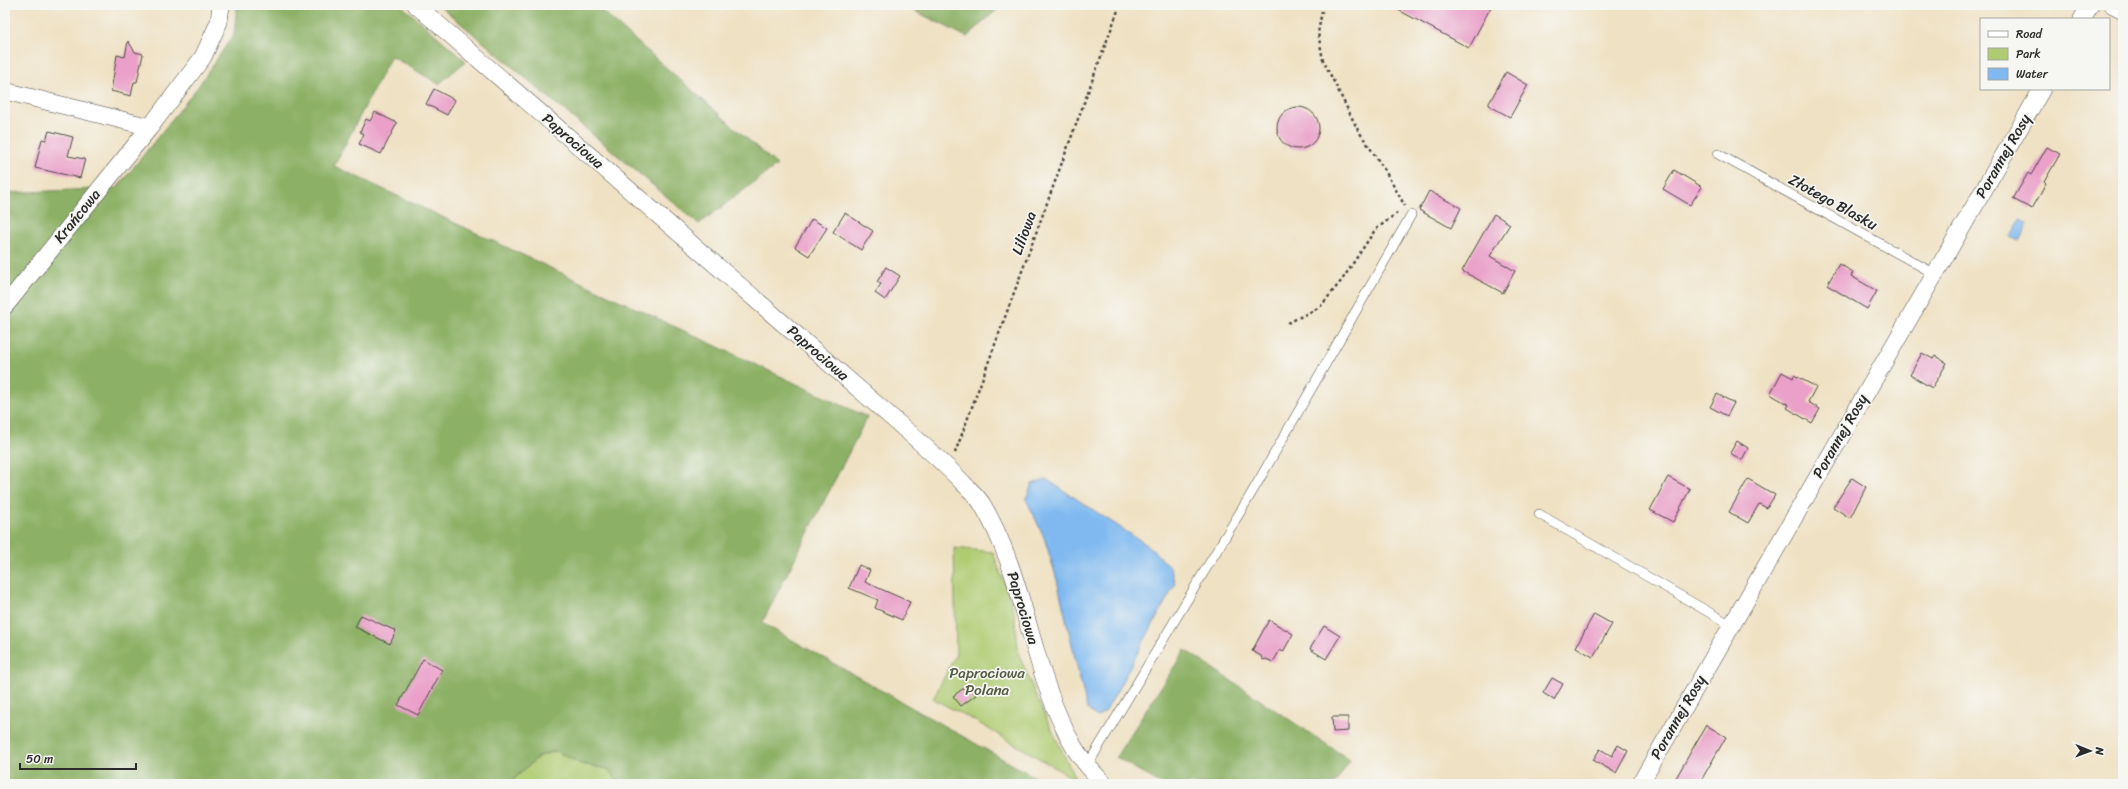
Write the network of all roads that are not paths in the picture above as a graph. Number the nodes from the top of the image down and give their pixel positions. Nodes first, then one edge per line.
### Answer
1 (221, 5) edge
2 (416, 5) edge
3 (2090, 5) edge
4 (2113, 5) edge
5 (2123, 10) edge
6 (2083, 18) edge
7 (2041, 90) edge
8 (5, 91) edge
9 (150, 127) junction
10 (1718, 154) dead end
11 (1411, 214) road end
12 (1934, 274) junction
13 (5, 306) edge
14 (1539, 514) dead end
15 (1731, 625) junction
16 (1087, 766) junction
17 (1104, 784) edge
18 (1640, 784) edge

1 - 9 street, Krańcowa
2 - 16 street, Paprociowa
3 - 6 street
4 - 5 street
7 - 12 street, Porannej Rosy
8 - 9 street
9 - 13 street, Krańcowa
10 - 12 lane, Złotego Blasku
11 - 16 lane
12 - 15 street, Porannej Rosy
14 - 15 lane
15 - 18 street, Porannej Rosy
16 - 17 street, Paprociowa

